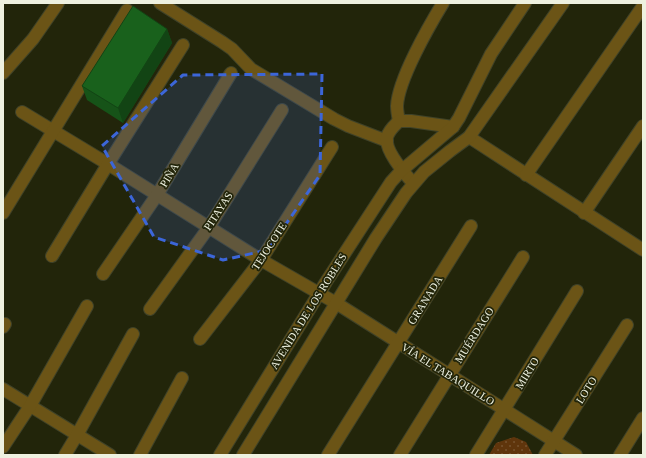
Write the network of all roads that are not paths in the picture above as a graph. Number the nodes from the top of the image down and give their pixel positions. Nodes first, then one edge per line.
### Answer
1 (58, 3) edge
2 (160, 3) edge
3 (443, 3) edge
4 (525, 3) edge
5 (563, 3) edge
6 (643, 6) edge
7 (127, 10) dead end
8 (183, 44) dead end
9 (3, 73) edge
10 (231, 73) dead end
11 (282, 110) dead end
12 (22, 112) dead end
13 (399, 121) junction
14 (643, 126) edge
15 (453, 127) junction
16 (53, 131) junction
17 (469, 137) junction
18 (387, 141) junction
19 (332, 147) dead end
20 (108, 164) junction
21 (401, 170) junction
22 (526, 175) junction
23 (413, 183) junction
24 (157, 195) junction
25 (3, 213) edge
26 (584, 213) junction
27 (471, 226) dead end
28 (209, 227) junction
29 (642, 248) edge
30 (52, 256) dead end
31 (523, 256) dead end
32 (261, 260) junction
33 (103, 274) dead end
34 (577, 291) dead end
35 (319, 294) junction
36 (336, 303) junction
37 (87, 306) dead end
38 (150, 309) dead end
39 (627, 324) dead end
40 (133, 334) dead end
41 (200, 340) dead end
42 (398, 343) junction
43 (450, 374) junction
44 (182, 378) dead end
45 (3, 389) edge
46 (30, 406) junction
47 (504, 409) junction
48 (643, 418) edge
49 (77, 435) junction
50 (554, 441) junction
51 (3, 447) edge
52 (65, 455) edge
53 (110, 455) edge
54 (140, 455) edge
55 (220, 455) edge
56 (243, 455) edge
57 (328, 455) edge
58 (400, 455) edge
59 (476, 455) edge
60 (545, 455) edge
61 (576, 455) edge
62 (620, 455) edge

1 - 9 street
2 - 18 street
3 - 13 street
4 - 15 street, AVENIDA DE LOS ROBLES
5 - 17 street, AVENIDA DE LOS ROBLES
6 - 22 street
7 - 16 street
8 - 20 street
10 - 24 street, PIÑA
11 - 28 street, PITAYAS
12 - 16 street, VÍA EL TABAQUILLO
13 - 15 street
13 - 18 street
14 - 26 street
15 - 21 street, AVENIDA DE LOS ROBLES
16 - 20 street, VÍA EL TABAQUILLO
16 - 25 street
17 - 22 street
17 - 23 street, AVENIDA DE LOS ROBLES
18 - 21 street
19 - 32 street, TEJOCOTE
20 - 24 street, VÍA EL TABAQUILLO
20 - 30 street
21 - 23 street
21 - 35 street, AVENIDA DE LOS ROBLES
22 - 26 street
23 - 36 street, AVENIDA DE LOS ROBLES
24 - 28 street, VÍA EL TABAQUILLO
24 - 33 street, PIÑA
26 - 29 street
27 - 42 street, GRANADA
28 - 32 street, VÍA EL TABAQUILLO
28 - 38 street, PITAYAS
31 - 43 street, MUÉRDAGO
32 - 35 street, VÍA EL TABAQUILLO
32 - 41 street, TEJOCOTE
34 - 47 street, MIRTO
35 - 36 street, VÍA EL TABAQUILLO
35 - 55 street, AVENIDA DE LOS ROBLES
36 - 42 street, VÍA EL TABAQUILLO
36 - 56 street, AVENIDA DE LOS ROBLES
37 - 46 street
39 - 50 street, LOTO
40 - 49 street
42 - 43 street, VÍA EL TABAQUILLO
42 - 57 street, GRANADA
43 - 47 street, VÍA EL TABAQUILLO
43 - 58 street, MUÉRDAGO
44 - 54 street
45 - 46 street
46 - 49 street
46 - 51 street
47 - 50 street, VÍA EL TABAQUILLO
47 - 59 street, MIRTO
48 - 62 street
49 - 52 street
49 - 53 street
50 - 60 street, LOTO
50 - 61 street, VÍA EL TABAQUILLO

